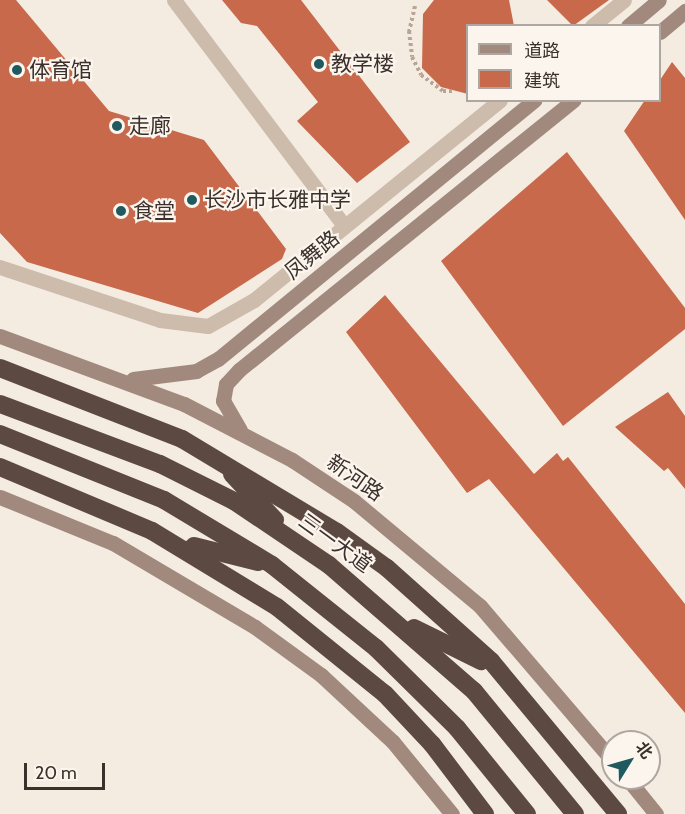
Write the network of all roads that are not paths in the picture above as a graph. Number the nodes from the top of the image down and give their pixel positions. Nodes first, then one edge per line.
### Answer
1 (174, 0) edge
2 (624, 0) edge
3 (659, 0) edge
4 (685, 12) edge
5 (594, 24) edge
6 (630, 24) edge
7 (661, 31) edge
8 (498, 102) edge
9 (533, 102) edge
10 (572, 102) edge
11 (344, 226) junction
12 (0, 267) edge
13 (0, 336) edge
14 (0, 368) edge
15 (126, 379) junction
16 (0, 404) edge
17 (242, 432) junction
18 (0, 434) edge
19 (220, 460) junction
20 (0, 467) edge
21 (0, 497) edge
22 (169, 540) junction
23 (294, 541) junction
24 (272, 565) junction
25 (395, 619) junction
26 (376, 648) junction
27 (496, 668) junction
28 (432, 744) junction
29 (601, 746) edge
30 (637, 790) edge
31 (452, 814) edge
32 (485, 814) edge
33 (527, 814) edge
34 (575, 814) edge
35 (618, 814) edge
36 (656, 814) edge

1 - 11 street
2 - 5 street
3 - 6 street
4 - 7 street
8 - 11 street
9 - 15 street, 凤舞路
10 - 17 street
11 - 12 street
13 - 15 street, 新河路
14 - 19 highway
15 - 17 street, 新河路
16 - 23 highway, 三一大道
17 - 29 street, 新河路
18 - 24 highway
19 - 23 highway
19 - 27 highway
20 - 22 highway
21 - 31 street
22 - 24 highway
22 - 28 highway
23 - 25 highway, 三一大道
24 - 26 highway
25 - 27 highway
25 - 34 highway, 三一大道
26 - 28 highway
26 - 33 highway
27 - 35 highway
28 - 32 highway
30 - 36 street

